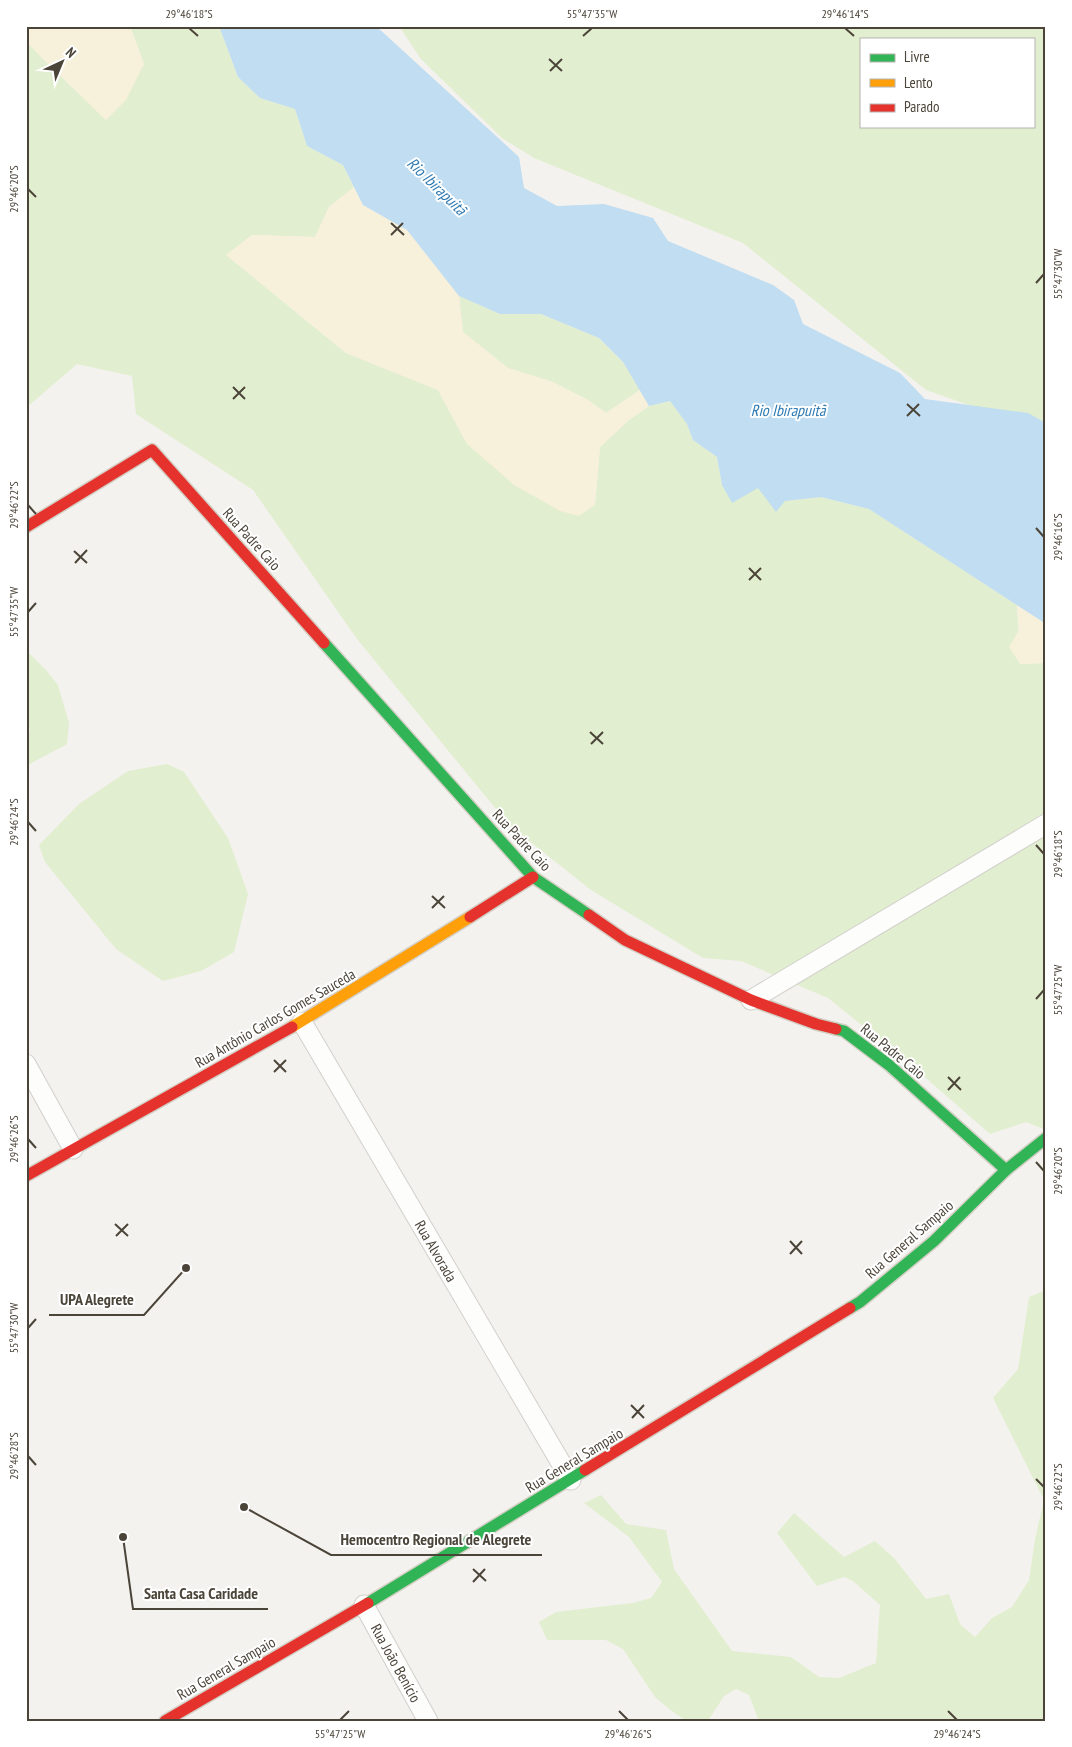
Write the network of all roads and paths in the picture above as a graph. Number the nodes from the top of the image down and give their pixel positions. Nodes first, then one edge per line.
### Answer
1 (26, 528) edge
2 (1046, 824) edge
3 (533, 877) junction
4 (751, 1000) junction
5 (302, 1022) junction
6 (26, 1064) edge
7 (1046, 1138) edge
8 (73, 1149) junction
9 (1006, 1170) junction
10 (26, 1176) edge
11 (571, 1480) junction
12 (364, 1605) junction
13 (165, 1721) edge
14 (428, 1721) edge

1 - 3 street, Rua Padre Caio
2 - 4 street
3 - 4 street, Rua Padre Caio
3 - 5 street, Rua Antônio Carlos Gomes Sauceda
4 - 9 street, Rua Padre Caio
5 - 8 street, Rua Antônio Carlos Gomes Sauceda
5 - 11 street, Rua Alvorada
6 - 8 street
7 - 9 street, Rua General Sampaio
8 - 10 street, Rua Antônio Carlos Gomes Sauceda
9 - 11 street, Rua General Sampaio
11 - 12 street, Rua General Sampaio
12 - 13 street, Rua General Sampaio
12 - 14 street, Rua João Benício

